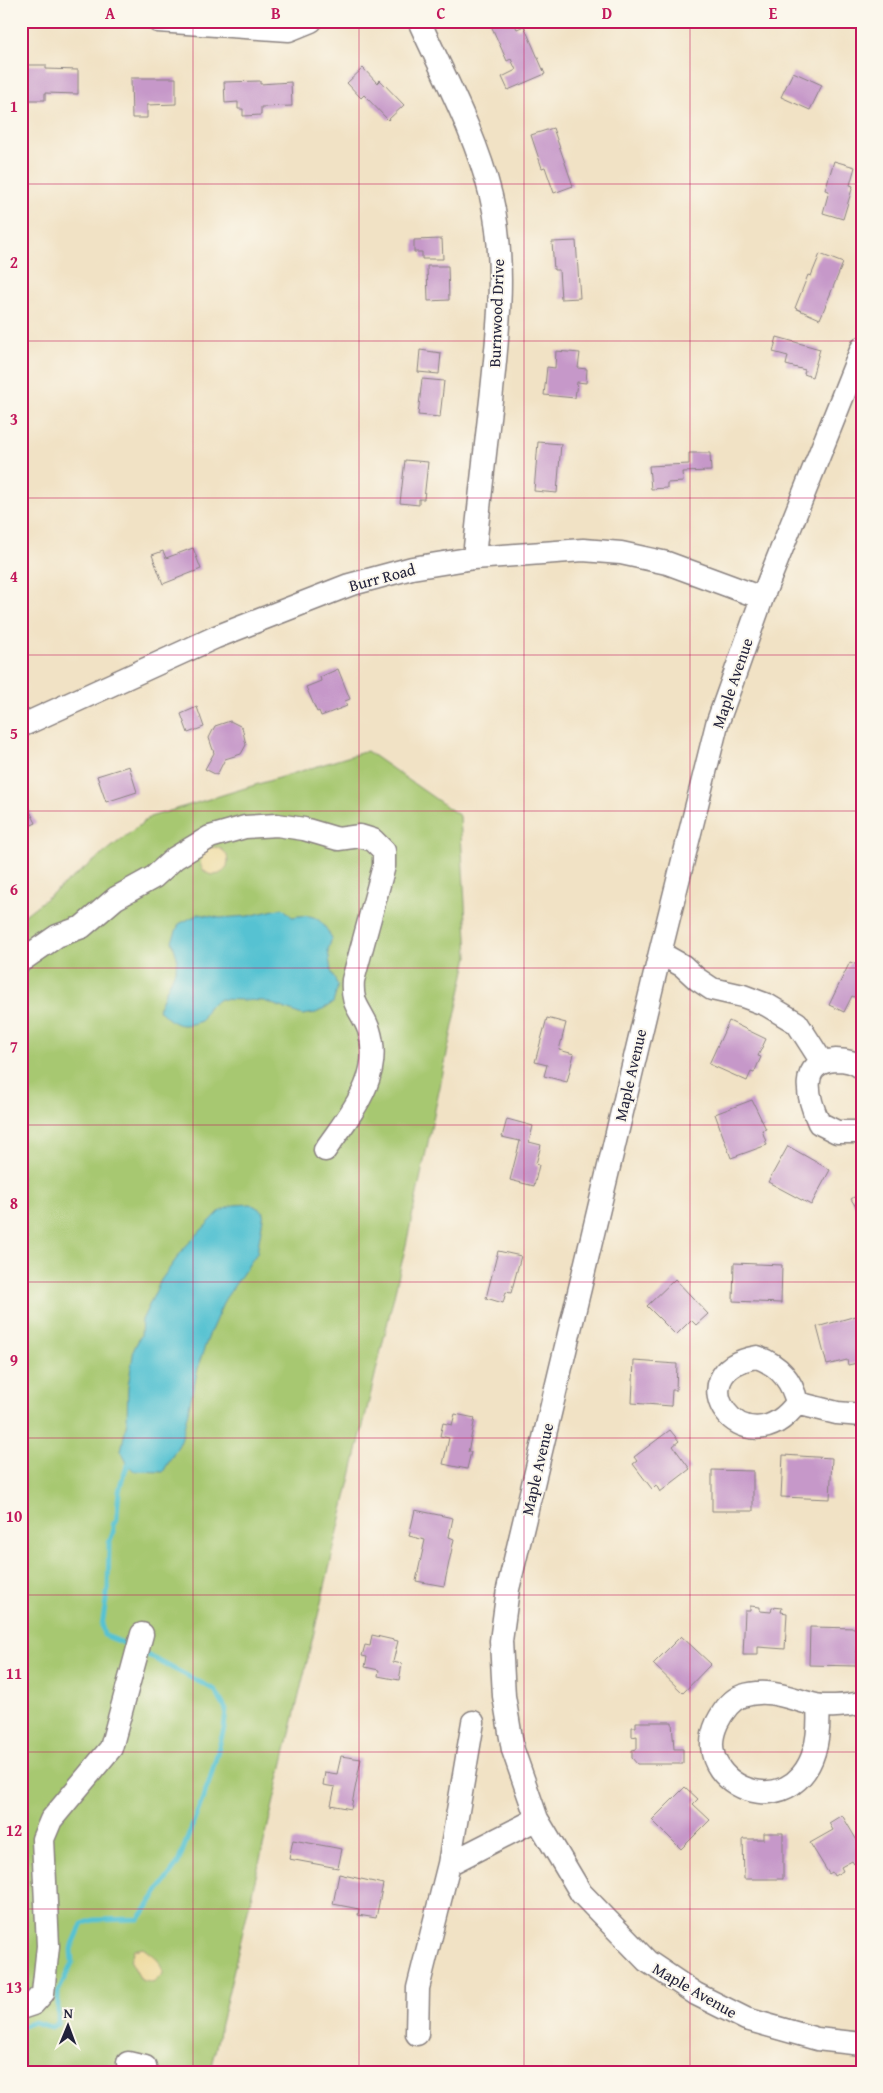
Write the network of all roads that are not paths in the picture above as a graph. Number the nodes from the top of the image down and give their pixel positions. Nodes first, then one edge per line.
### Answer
1 (158, 21) edge
2 (311, 21) edge
3 (419, 21) edge
4 (862, 348) edge
5 (474, 558) junction
6 (762, 598) junction
7 (21, 726) edge
8 (660, 953) junction
9 (21, 961) edge
10 (822, 1062) junction
11 (862, 1068) edge
12 (862, 1132) edge
13 (325, 1150) dead end
14 (797, 1403) dead end
15 (862, 1414) edge
16 (140, 1643) dead end
17 (862, 1703) edge
18 (818, 1706) junction
19 (473, 1722) dead end
20 (537, 1819) junction
21 (449, 1864) junction
22 (21, 2008) edge
23 (417, 2034) dead end
24 (862, 2044) edge

1 - 2 street
3 - 5 street, Burnwood Drive
4 - 6 street, Maple Avenue
5 - 6 street, Burr Road
5 - 7 street, Burr Road
6 - 8 street, Maple Avenue
8 - 10 street
8 - 20 street, Maple Avenue
9 - 13 street
10 - 11 street
10 - 12 street
14 - 15 street
16 - 22 street
17 - 18 street
18 - 18 street
19 - 21 street
20 - 21 street
20 - 24 street, Maple Avenue
21 - 23 street

